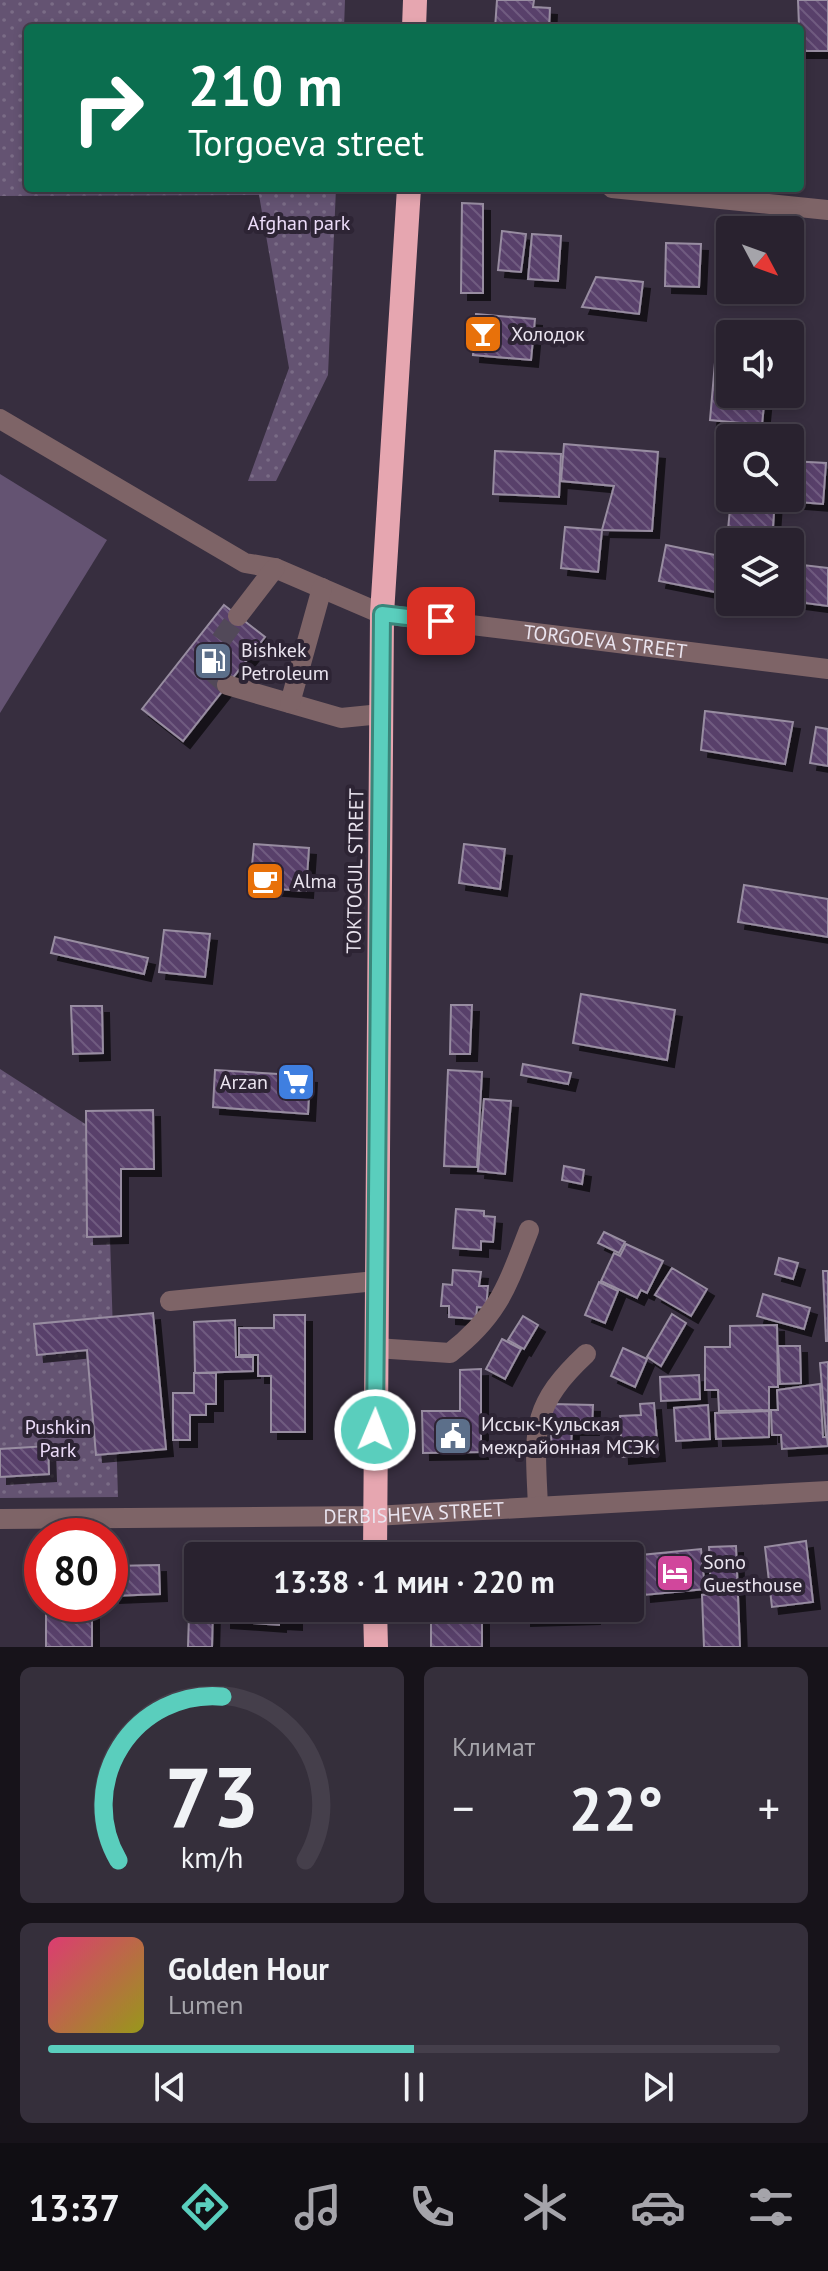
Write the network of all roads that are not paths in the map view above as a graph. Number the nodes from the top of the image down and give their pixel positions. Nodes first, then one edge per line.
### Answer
1 (415, 0) edge
2 (414, 24) edge
3 (409, 192) edge
4 (651, 192) edge
5 (828, 210) edge
6 (0, 419) edge
7 (275, 568) junction
8 (322, 588) junction
9 (382, 614) junction
10 (238, 616) tunnel mouth
11 (828, 669) edge
12 (227, 685) tunnel mouth
13 (290, 703) junction
14 (381, 714) junction
15 (529, 1230) dead end
16 (376, 1281) junction
17 (170, 1301) dead end
18 (376, 1348) junction
19 (586, 1354) dead end
20 (828, 1491) edge
21 (538, 1507) junction
22 (374, 1516) junction
23 (0, 1519) edge
24 (375, 1542) edge
25 (375, 1622) edge
26 (376, 1647) edge

1 - 2 highway
3 - 9 highway, TOKTOGUL STREET
4 - 5 street
6 - 7 street, TORGOEVA STREET
7 - 8 street, TORGOEVA STREET
7 - 10 street
8 - 9 street, TORGOEVA STREET
8 - 13 street
9 - 11 street, TORGOEVA STREET
9 - 14 highway, TOKTOGUL STREET
12 - 13 street
13 - 14 street
14 - 16 highway, TOKTOGUL STREET
15 - 18 street
16 - 17 street
16 - 18 highway, TOKTOGUL STREET
18 - 22 highway, TOKTOGUL STREET
19 - 21 street
20 - 21 street, DERBISHEVA STREET
21 - 22 street, DERBISHEVA STREET
22 - 23 street, DERBISHEVA STREET
22 - 24 highway, TOKTOGUL STREET
25 - 26 highway

